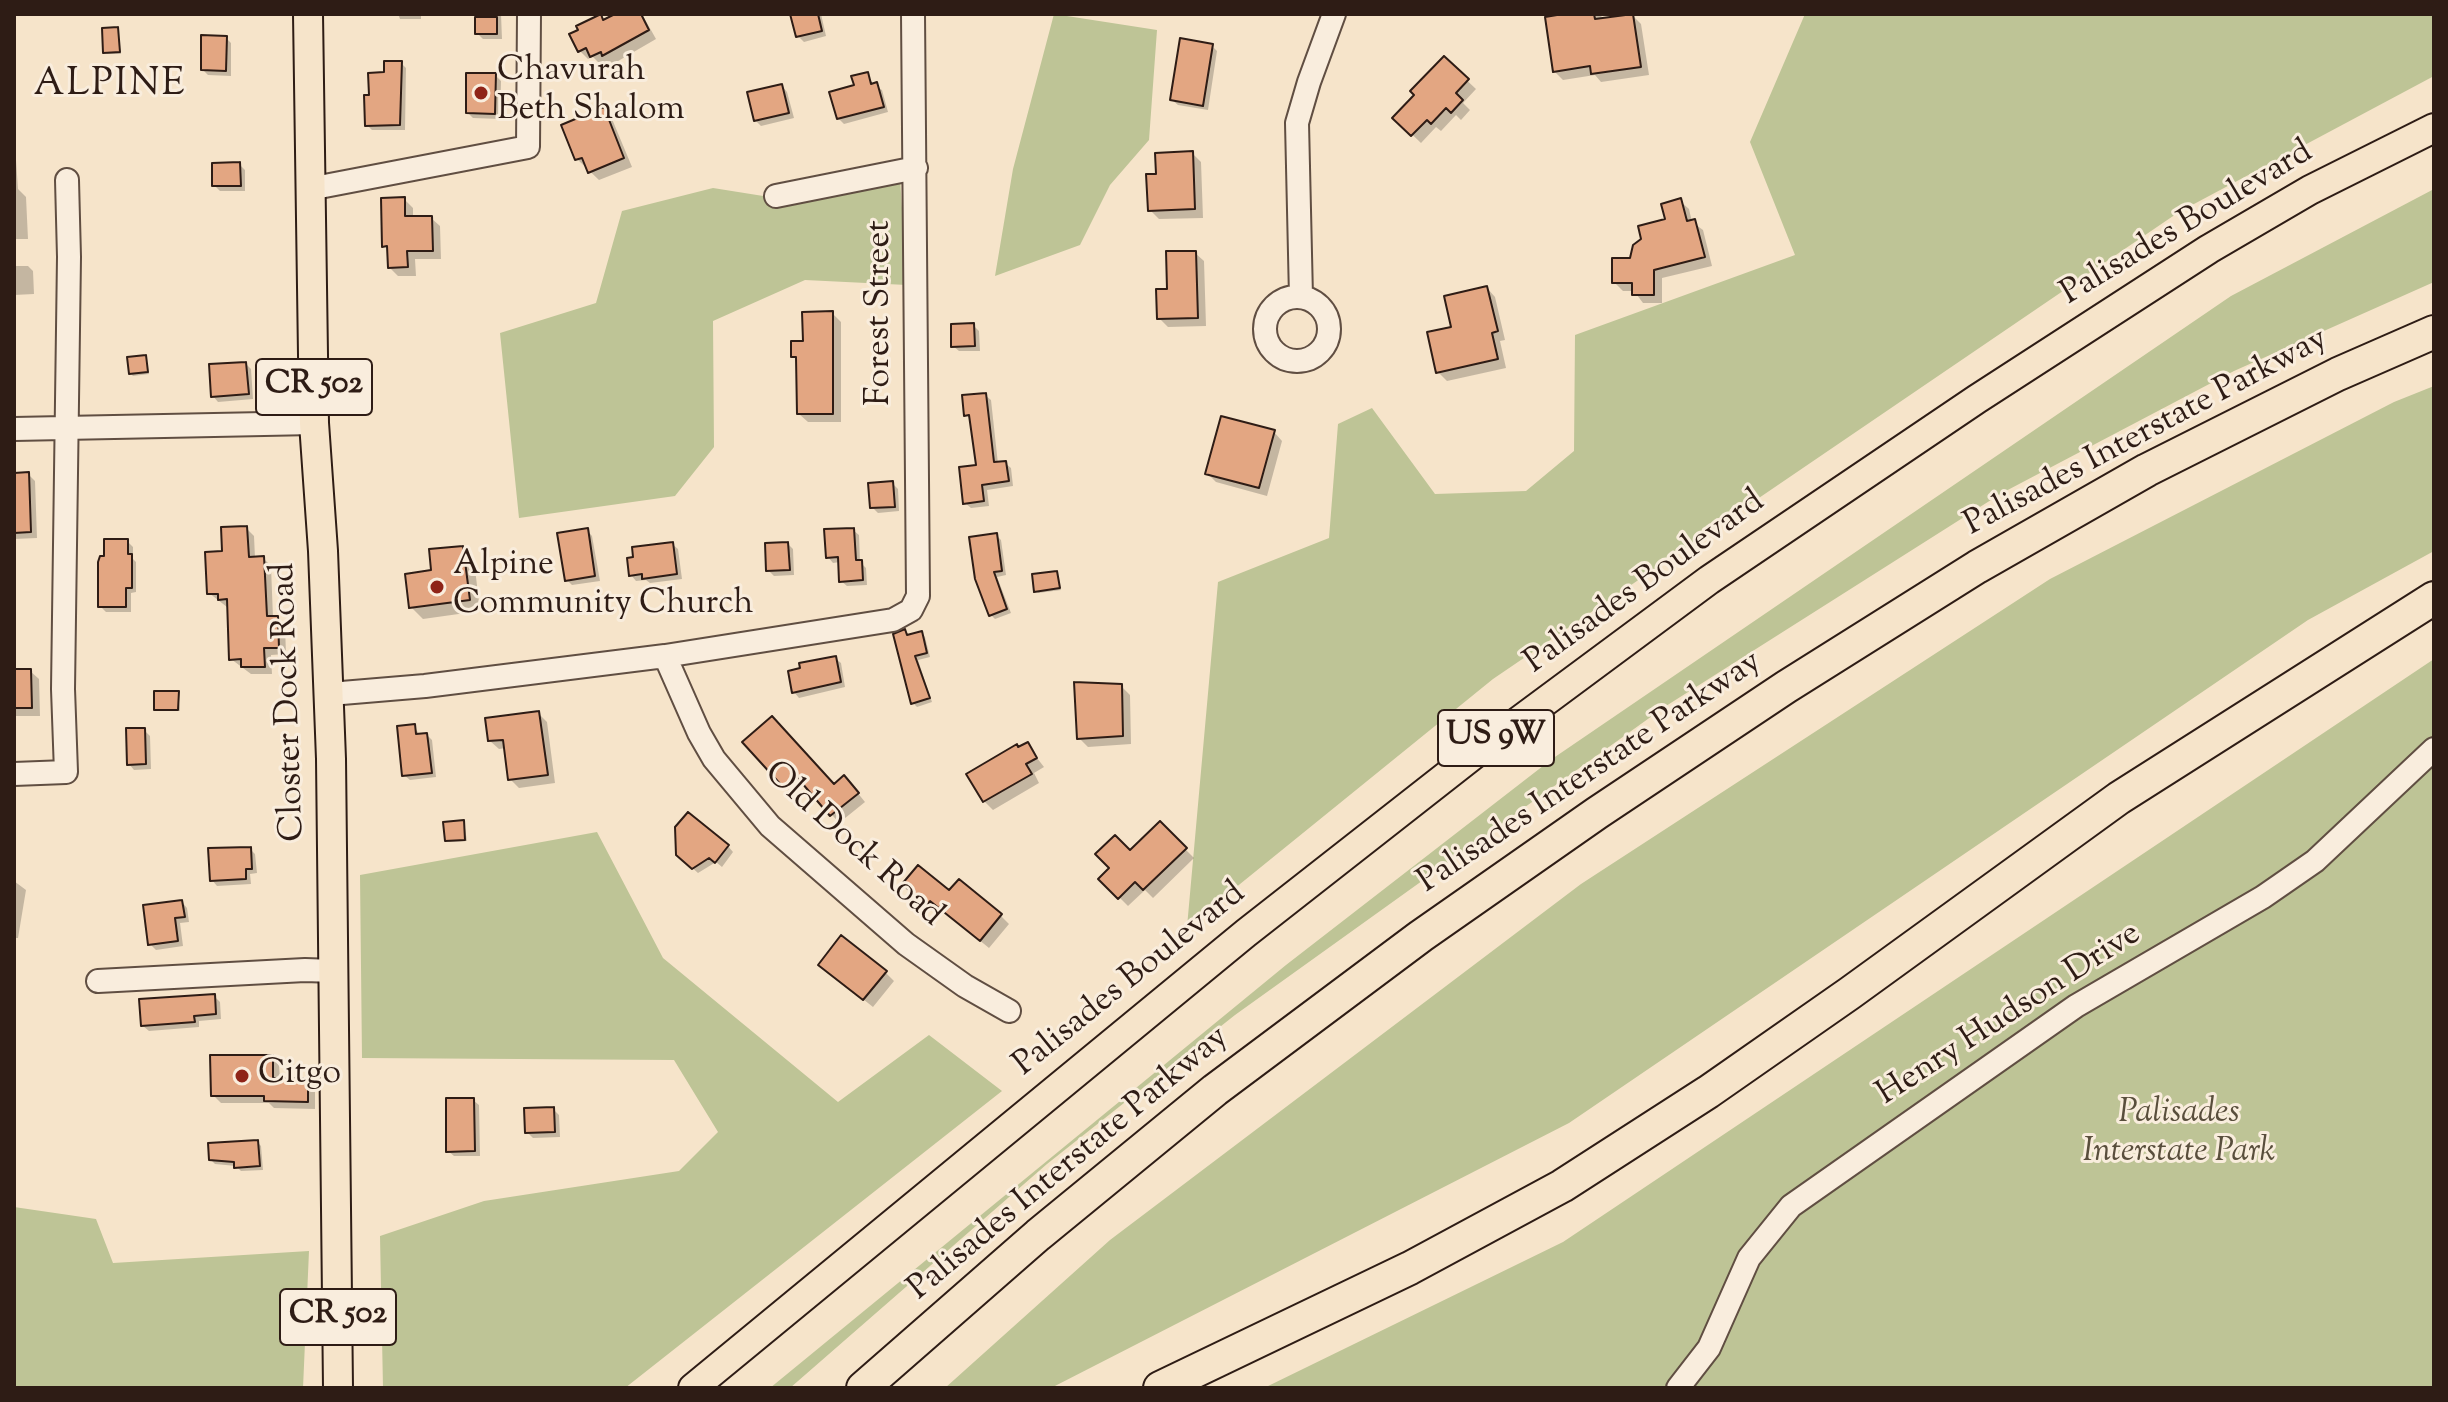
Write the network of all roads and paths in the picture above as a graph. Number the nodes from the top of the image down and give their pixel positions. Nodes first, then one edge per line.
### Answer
1 (308, 14) edge
2 (529, 14) edge
3 (913, 14) edge
4 (1338, 17) edge
5 (2434, 128) edge
6 (916, 168) junction
7 (67, 180) dead end
8 (309, 189) junction
9 (776, 196) dead end
10 (1301, 297) dead end
11 (2434, 332) edge
12 (314, 423) junction
13 (67, 428) junction
14 (14, 429) edge
15 (2434, 598) edge
16 (665, 656) junction
17 (330, 694) junction
18 (2434, 749) edge
19 (14, 774) edge
20 (334, 971) junction
21 (98, 981) dead end
22 (1009, 1011) dead end
23 (338, 1388) edge
24 (693, 1388) edge
25 (863, 1388) edge
26 (1160, 1388) edge
27 (1678, 1388) edge

1 - 8 main road, Closter Dock Road / CR 502
2 - 8 street
3 - 6 street, Forest Street
4 - 10 street
5 - 24 main road, Palisades Boulevard / US 9W
6 - 9 street
6 - 16 street, Forest Street
7 - 13 street
8 - 12 main road, Closter Dock Road / CR 502
11 - 25 highway, Palisades Interstate Parkway
12 - 13 street
12 - 17 main road, Closter Dock Road / CR 502
13 - 14 street
13 - 19 street
15 - 26 highway
16 - 17 street
16 - 22 street, Old Dock Road
17 - 20 main road, Closter Dock Road / CR 502
18 - 27 street, Henry Hudson Drive
20 - 21 street
20 - 23 main road, Closter Dock Road / CR 502

